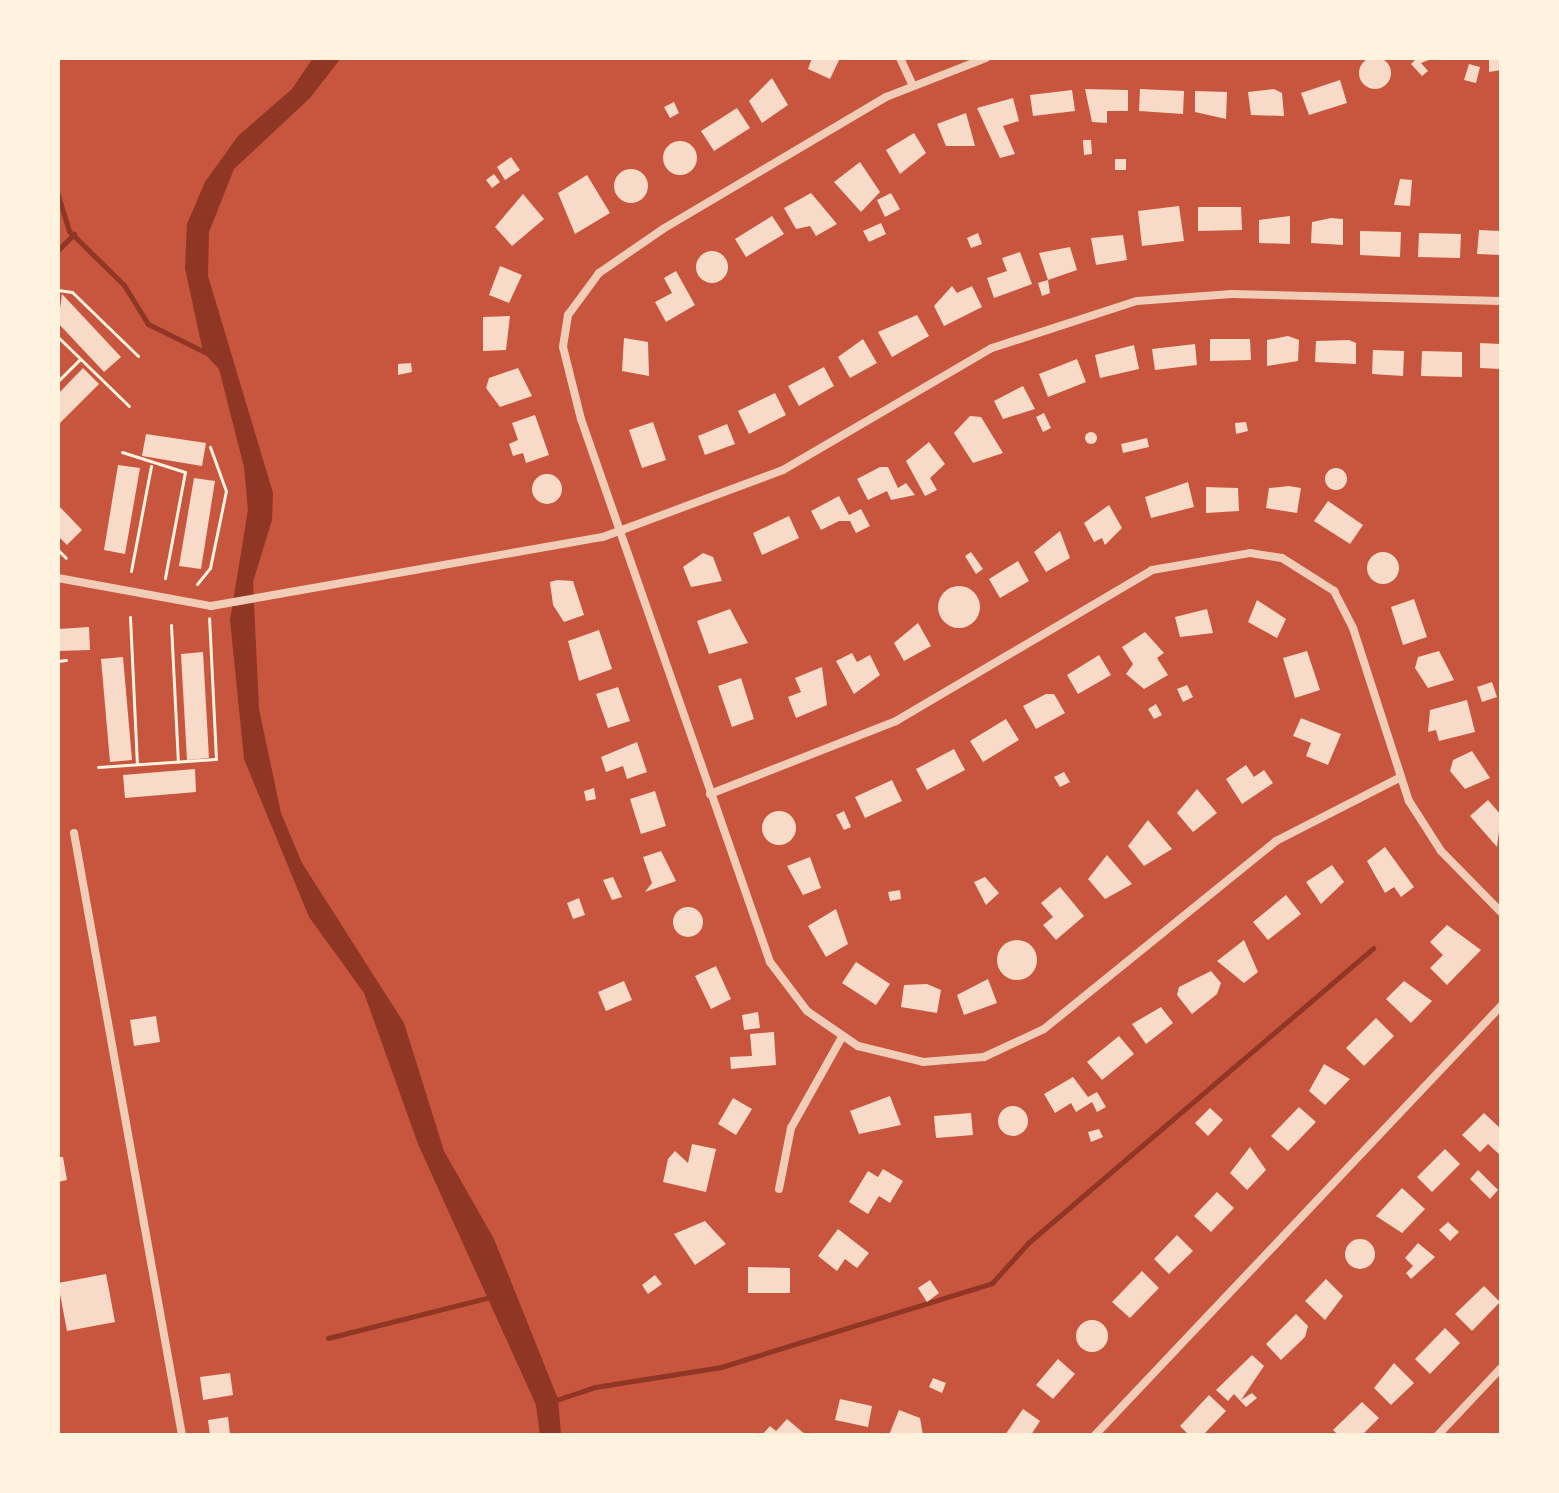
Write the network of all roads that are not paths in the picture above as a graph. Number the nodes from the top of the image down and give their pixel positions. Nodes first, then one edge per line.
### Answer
1 (900, 58) edge
2 (986, 58) edge
3 (912, 84) junction
4 (1501, 301) edge
5 (618, 532) junction
6 (58, 578) edge
7 (1399, 778) junction
8 (710, 794) junction
9 (74, 833) dead end
10 (1501, 912) edge
11 (1501, 1006) edge
12 (842, 1037) junction
13 (779, 1189) dead end
14 (1501, 1368) edge
15 (182, 1435) edge
16 (1095, 1435) edge
17 (1438, 1435) edge

1 - 3 street
2 - 3 street
3 - 5 street
4 - 5 street
5 - 6 street
5 - 8 street
7 - 8 street
7 - 10 street
7 - 12 street
8 - 12 street
9 - 15 street
11 - 16 street
12 - 13 street
14 - 17 street

